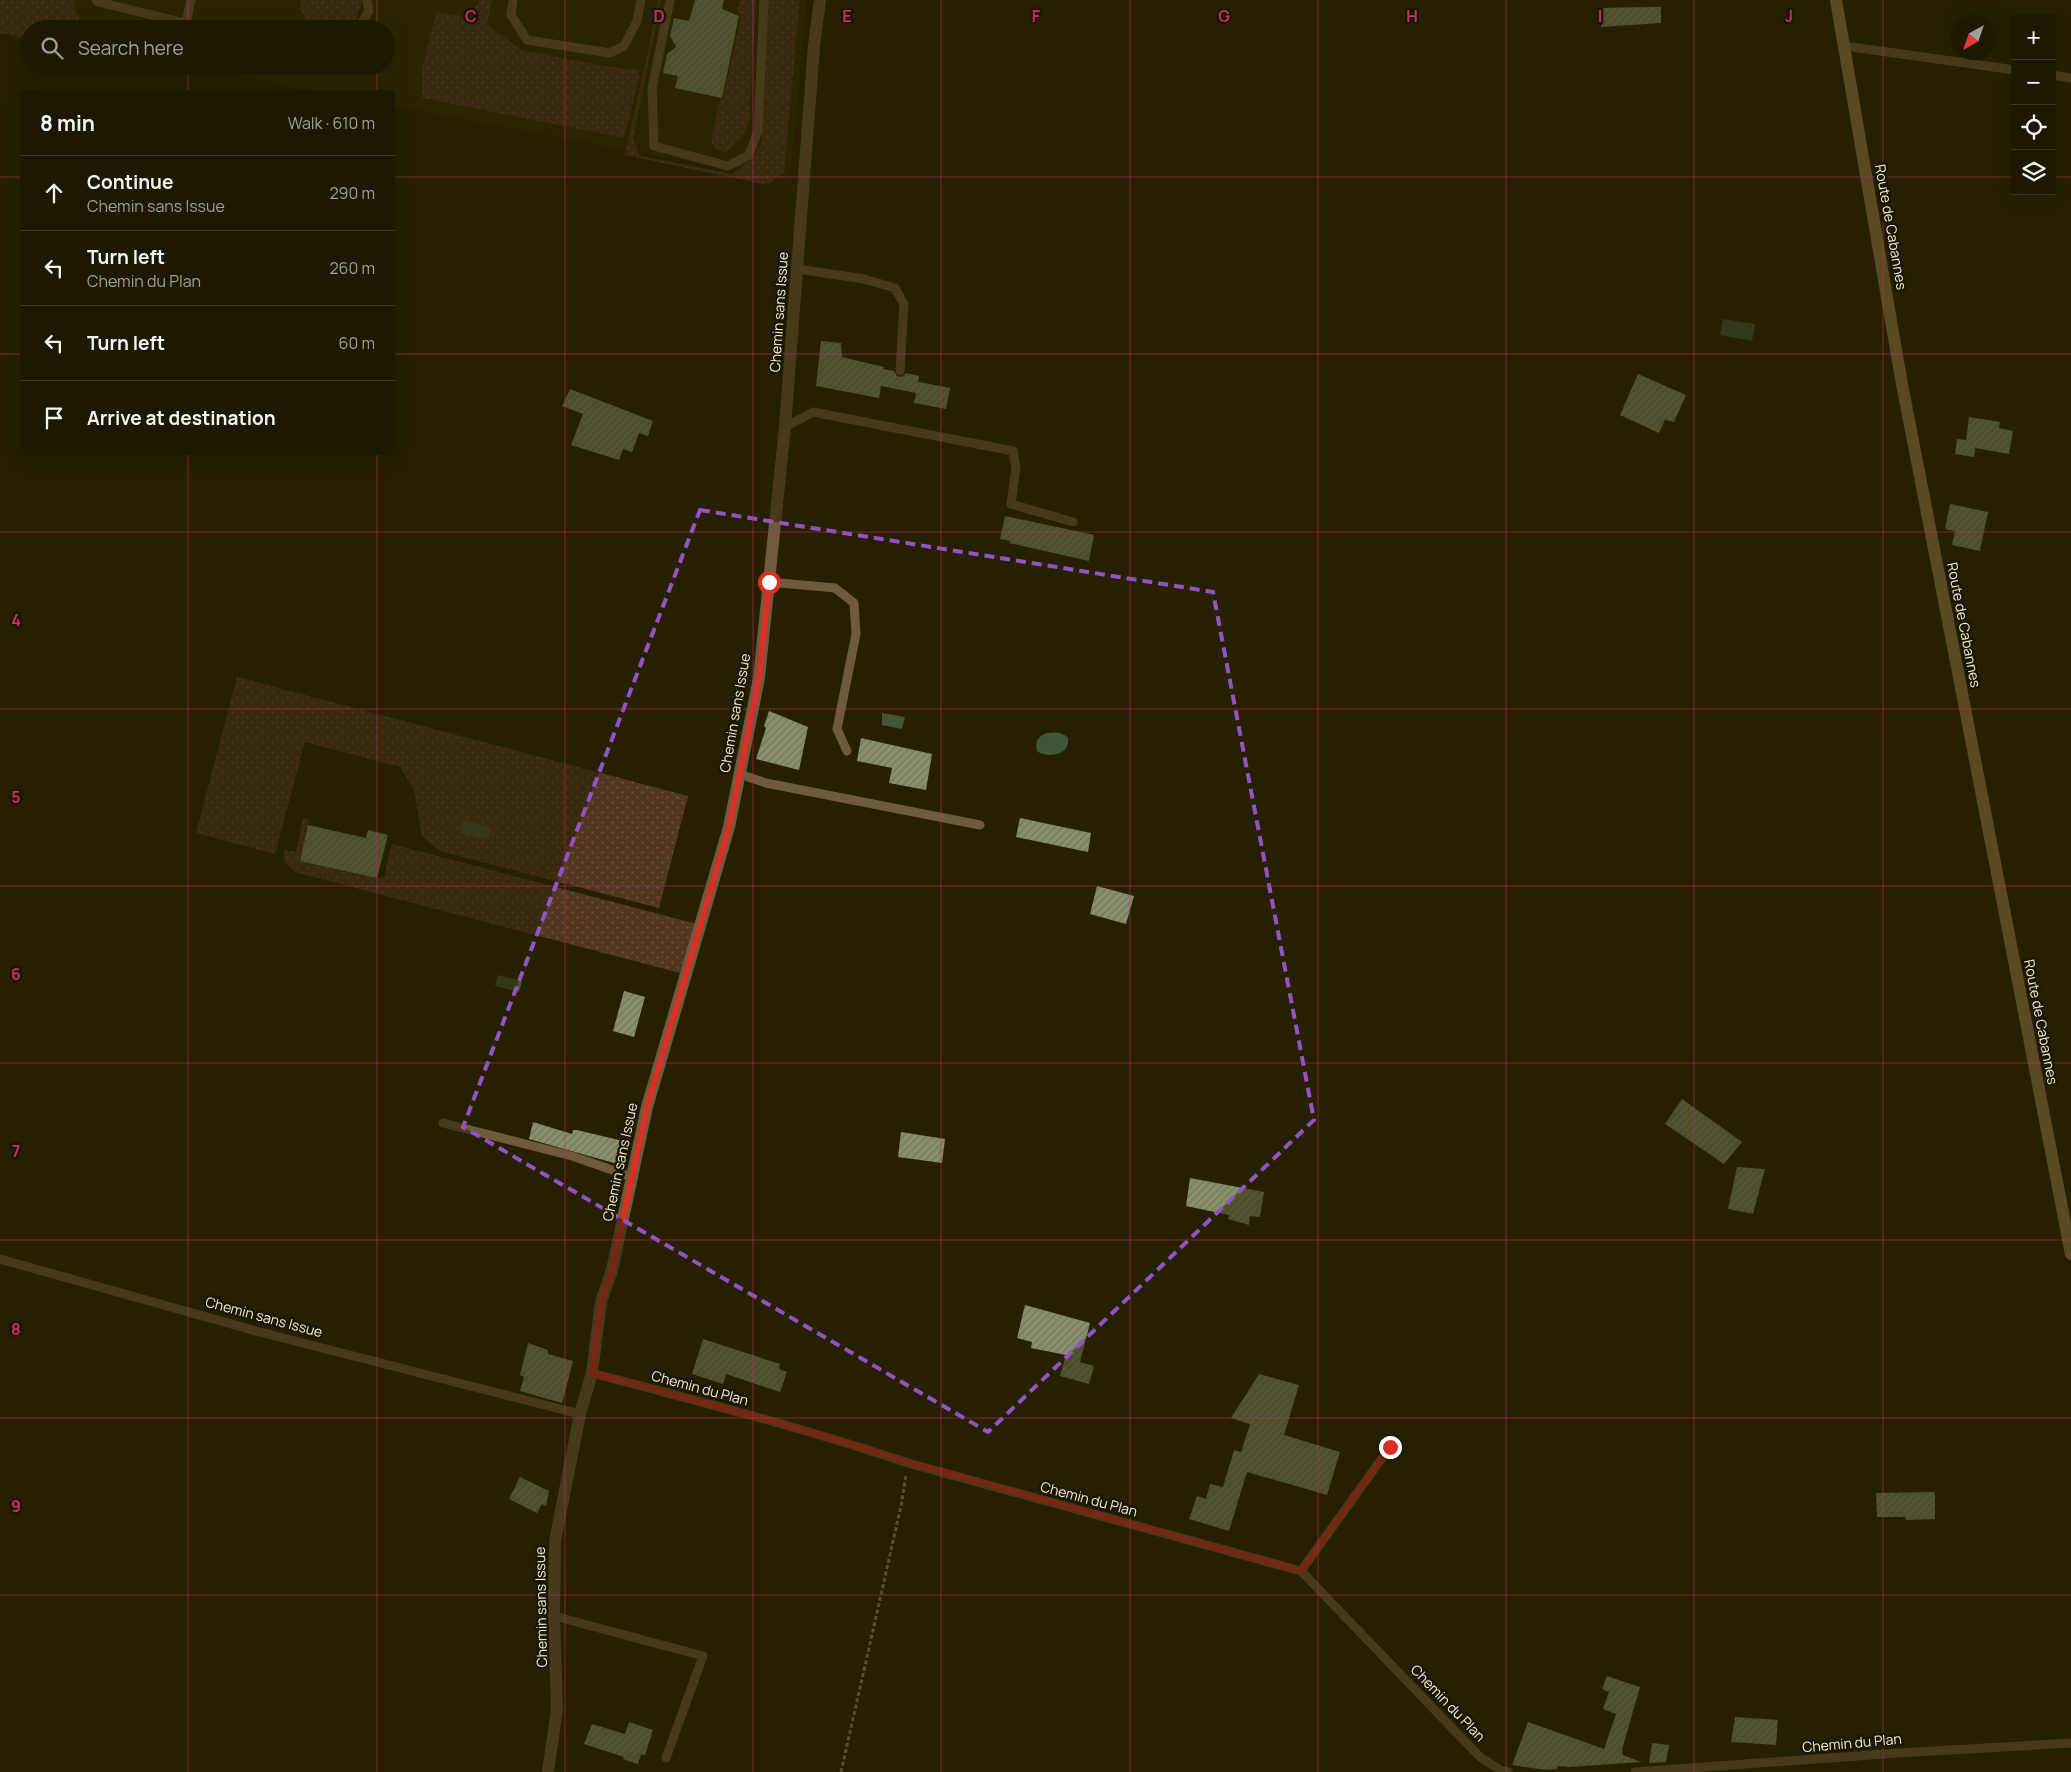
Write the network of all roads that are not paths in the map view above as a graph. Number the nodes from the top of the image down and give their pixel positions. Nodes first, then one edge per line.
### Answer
1 (96, 0) edge
2 (191, 0) edge
3 (367, 0) edge
4 (513, 0) edge
5 (641, 0) edge
6 (670, 0) edge
7 (764, 0) edge
8 (820, 0) edge
9 (1836, 0) edge
10 (173, 20) edge
11 (187, 20) edge
12 (363, 20) edge
13 (1844, 46) junction
14 (2011, 69) edge
15 (2056, 76) edge
16 (2071, 78) edge
17 (798, 270) junction
18 (900, 370) dead end
19 (786, 427) junction
20 (1073, 522) dead end
21 (769, 582) junction
22 (847, 751) dead end
23 (739, 774) junction
24 (980, 825) dead end
25 (443, 1124) dead end
26 (632, 1177) junction
27 (2071, 1254) edge
28 (0, 1259) edge
29 (592, 1373) junction
30 (580, 1414) junction
31 (1390, 1447) dead end
32 (1301, 1571) junction
33 (554, 1616) junction
34 (2071, 1743) edge
35 (666, 1758) dead end
36 (548, 1772) edge
37 (1508, 1772) edge
38 (1635, 1772) edge

1 - 10 lane
2 - 11 lane
3 - 12 lane
4 - 5 lane
6 - 7 lane
8 - 17 street, Chemin sans Issue
9 - 13 main road, Route de Cabannes
13 - 14 lane
13 - 27 main road, Route de Cabannes
15 - 16 lane
17 - 18 lane
17 - 19 street, Chemin sans Issue
19 - 20 lane
19 - 21 street, Chemin sans Issue
21 - 22 lane
21 - 23 street, Chemin sans Issue
23 - 24 lane
23 - 26 street, Chemin sans Issue
25 - 26 lane
26 - 29 street, Chemin sans Issue
28 - 30 lane, Chemin sans Issue
29 - 30 street, Chemin sans Issue
29 - 32 lane, Chemin du Plan
30 - 33 street, Chemin sans Issue
31 - 32 lane
32 - 37 lane, Chemin du Plan
33 - 35 lane
33 - 36 street, Chemin sans Issue
34 - 38 lane, Chemin du Plan

